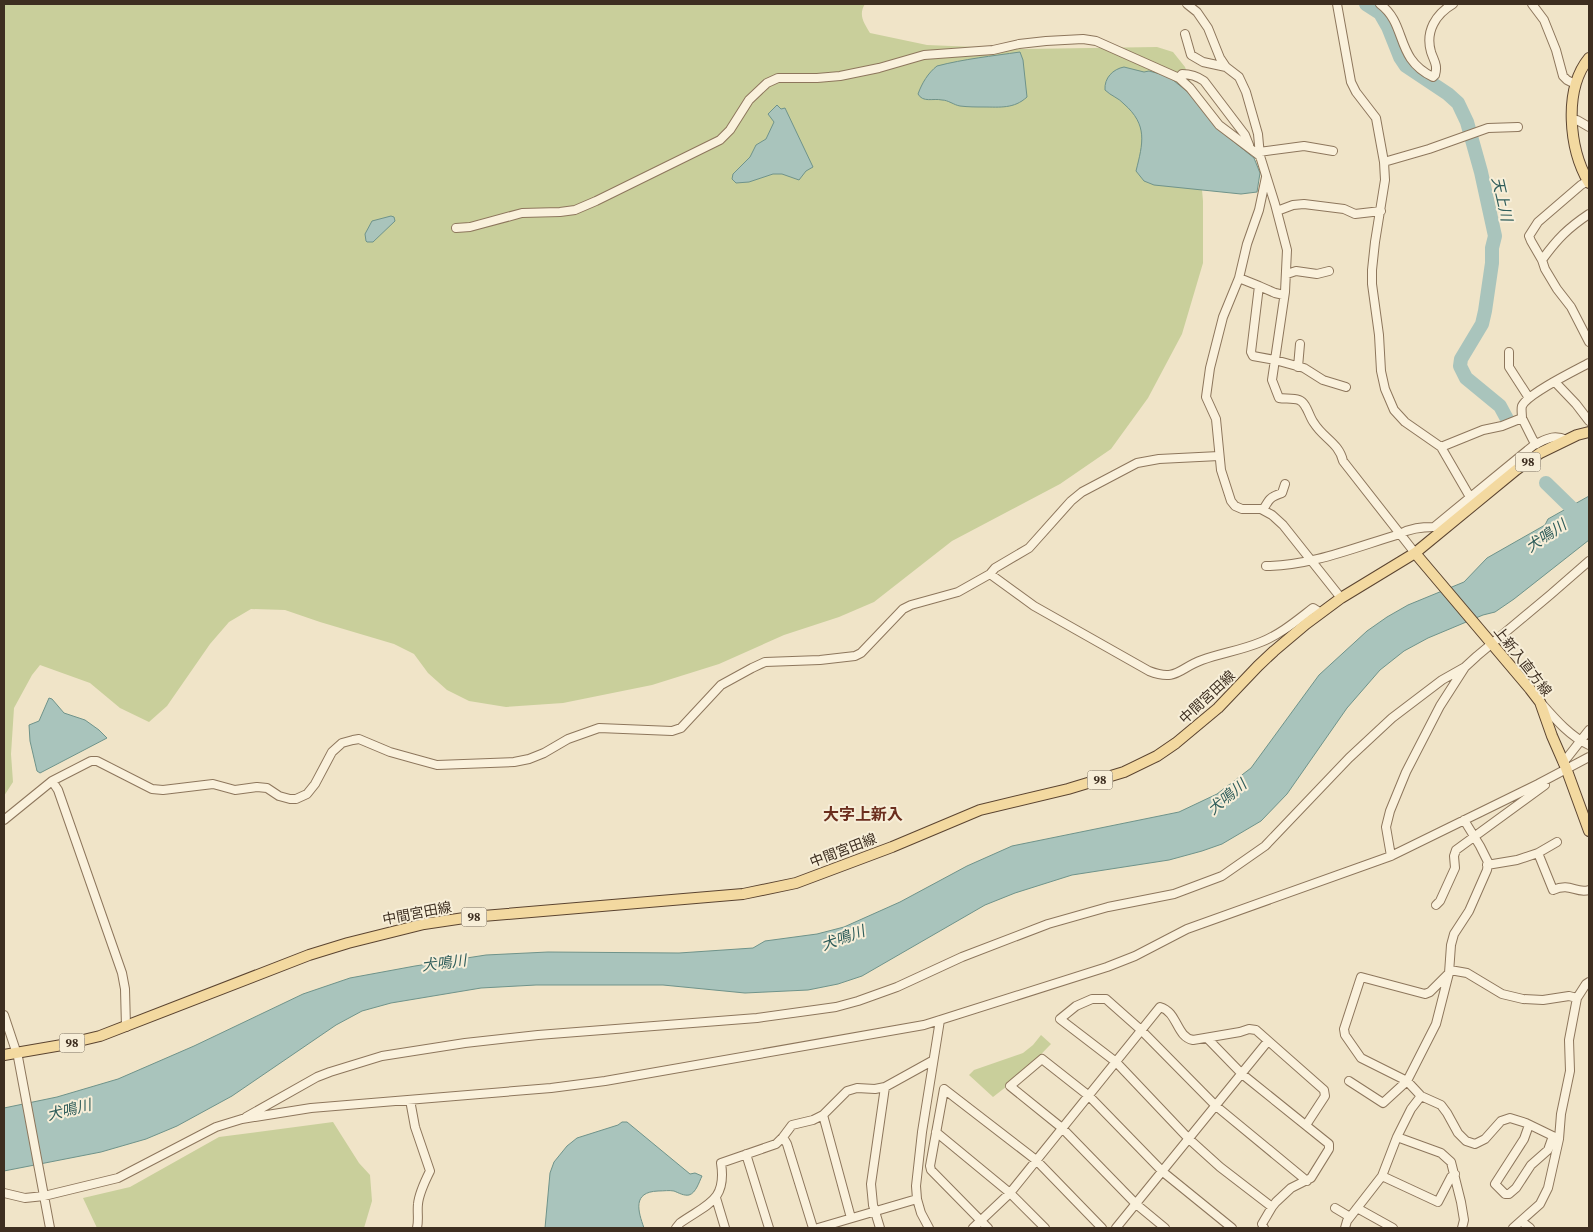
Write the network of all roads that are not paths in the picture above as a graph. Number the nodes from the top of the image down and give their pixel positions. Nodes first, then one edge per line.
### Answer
1 (1188, 4) edge
2 (1337, 4) edge
3 (1380, 4) edge
4 (1453, 4) edge
5 (1532, 4) edge
6 (1185, 34) dead end
7 (1589, 58) edge
8 (1226, 67) junction
9 (1179, 78) junction
10 (1575, 84) junction
11 (1571, 120) junction
12 (1589, 126) edge
13 (1518, 127) dead end
14 (1250, 147) junction
15 (1333, 151) dead end
16 (1259, 154) junction
17 (1384, 162) junction
18 (1266, 176) junction
19 (1588, 178) edge
20 (1277, 211) junction
21 (1381, 211) junction
22 (1589, 214) edge
23 (456, 228) dead end
24 (1542, 260) junction
25 (1329, 271) dead end
26 (1287, 274) junction
27 (1239, 278) junction
28 (1259, 286) junction
29 (1284, 295) junction
30 (1589, 342) edge
31 (1300, 344) dead end
32 (1509, 352) dead end
33 (1275, 360) junction
34 (1589, 363) edge
35 (1298, 367) junction
36 (1555, 382) junction
37 (1346, 387) dead end
38 (1529, 398) junction
39 (1522, 418) junction
40 (1589, 421) edge
41 (1589, 432) edge
42 (1567, 440) junction
43 (1537, 444) junction
44 (1441, 447) junction
45 (1219, 456) junction
46 (1285, 484) dead end
47 (1470, 497) junction
48 (1263, 510) junction
49 (1400, 534) junction
50 (1415, 553) junction
51 (1310, 559) junction
52 (1588, 563) edge
53 (1266, 566) dead end
54 (990, 574) junction
55 (1341, 598) junction
56 (1321, 613) junction
57 (1491, 642) junction
58 (1466, 667) junction
59 (1540, 702) junction
60 (1589, 730) edge
61 (1581, 741) junction
62 (1589, 746) edge
63 (1589, 757) edge
64 (1565, 766) junction
65 (1548, 778) junction
66 (52, 781) junction
67 (4, 820) edge
68 (1464, 820) junction
69 (1589, 832) edge
70 (1473, 836) junction
71 (1557, 842) dead end
72 (1538, 853) junction
73 (1391, 856) junction
74 (1487, 865) junction
75 (1589, 890) edge
76 (1436, 905) dead end
77 (1450, 972) junction
78 (1589, 982) edge
79 (1577, 998) junction
80 (4, 1015) edge
81 (940, 1020) junction
82 (126, 1027) junction
83 (1141, 1030) junction
84 (1207, 1038) junction
85 (1268, 1042) junction
86 (17, 1054) junction
87 (4, 1055) edge
88 (932, 1061) junction
89 (1116, 1062) junction
90 (1242, 1074) junction
91 (1407, 1081) junction
92 (1349, 1082) dead end
93 (885, 1086) junction
94 (1089, 1096) junction
95 (1421, 1096) junction
96 (410, 1100) junction
97 (1216, 1106) junction
98 (823, 1115) junction
99 (242, 1119) junction
100 (1306, 1125) junction
101 (1530, 1125) junction
102 (1062, 1128) junction
103 (936, 1132) junction
104 (783, 1137) junction
105 (1397, 1137) junction
106 (1556, 1137) junction
107 (1189, 1139) junction
108 (746, 1154) junction
109 (1036, 1160) junction
110 (1163, 1172) junction
111 (1455, 1174) junction
112 (1382, 1176) junction
113 (1307, 1181) junction
114 (4, 1193) edge
115 (1010, 1193) junction
116 (44, 1196) junction
117 (716, 1198) junction
118 (917, 1199) junction
119 (1136, 1204) junction
120 (1272, 1206) junction
121 (1335, 1208) dead end
122 (1357, 1208) junction
123 (875, 1211) junction
124 (1350, 1217) junction
125 (851, 1218) junction
126 (981, 1221) junction
127 (1521, 1221) junction
128 (1347, 1227) edge
129 (50, 1228) edge
130 (417, 1228) edge
131 (676, 1228) edge
132 (726, 1228) edge
133 (769, 1228) edge
134 (813, 1228) edge
135 (818, 1228) edge
136 (880, 1228) edge
137 (929, 1228) edge
138 (974, 1228) edge
139 (988, 1228) edge
140 (1045, 1228) edge
141 (1102, 1228) edge
142 (1116, 1228) edge
143 (1166, 1228) edge
144 (1232, 1228) edge
145 (1264, 1228) edge
146 (1394, 1228) edge
147 (1462, 1228) edge
148 (1513, 1228) edge
149 (1530, 1228) edge

1 - 8 street
2 - 17 street
3 - 4 street
5 - 10 street
6 - 8 street
7 - 10 main road
8 - 16 street
9 - 14 street
9 - 14 street
9 - 23 street
10 - 11 main road
11 - 12 street
11 - 19 main road
13 - 17 street
14 - 16 street
15 - 16 street
16 - 18 street
17 - 21 street
18 - 20 street
18 - 27 street
19 - 24 street
20 - 21 street
20 - 26 street
21 - 44 street
22 - 24 street
24 - 30 street
25 - 26 street
26 - 29 street
27 - 28 street
27 - 45 street
28 - 29 street
28 - 33 street
29 - 33 street
31 - 35 street
32 - 38 street
33 - 35 street
33 - 49 street
34 - 36 street
35 - 37 street
36 - 38 street
36 - 40 street
38 - 39 street
39 - 43 street
39 - 44 street
41 - 42 main road, 中間宮田線 / 98
42 - 43 street
42 - 50 main road, 中間宮田線 / 98
43 - 47 street
44 - 47 street
45 - 48 street
45 - 54 street
46 - 48 street
47 - 49 street
48 - 51 street
49 - 50 street
49 - 51 street
50 - 55 main road, 中間宮田線 / 98
50 - 57 main road, 上新入直方線
51 - 53 street
51 - 55 street
52 - 57 street
54 - 56 street
54 - 66 street
55 - 56 main road, 中間宮田線 / 98
56 - 82 main road, 中間宮田線 / 98
57 - 58 street
57 - 59 main road, 上新入直方線
58 - 73 street
58 - 99 street
59 - 61 street
59 - 64 main road, 上新入直方線
60 - 61 street
61 - 62 street
61 - 64 street
63 - 64 street
64 - 65 street
64 - 69 main road, 上新入直方線
65 - 68 street
65 - 70 street
66 - 67 street
66 - 82 street
68 - 70 street
68 - 73 street
70 - 74 street
70 - 76 street
71 - 72 street
72 - 74 street
72 - 75 street
73 - 81 street
74 - 77 street
77 - 79 street
77 - 91 street
77 - 91 street
78 - 79 street
79 - 106 street
80 - 86 street
81 - 88 street
81 - 96 street
82 - 86 main road, 中間宮田線 / 98
83 - 84 street
83 - 89 street
83 - 89 street
83 - 97 street
84 - 85 street
84 - 90 street
85 - 90 street
85 - 100 street
86 - 87 main road, 中間宮田線 / 98
86 - 116 street
88 - 93 street
88 - 118 street
89 - 94 street
89 - 107 street
90 - 97 street
90 - 100 street
91 - 92 street
91 - 95 street
93 - 98 street
93 - 123 street
94 - 102 street
94 - 102 street
94 - 110 street
95 - 101 street
95 - 105 street
96 - 99 street
96 - 130 street
97 - 107 street
97 - 113 street
98 - 104 street
98 - 125 street
99 - 116 street
100 - 113 street
101 - 106 street
101 - 106 street
102 - 109 street
102 - 119 street
103 - 109 street
103 - 115 street
103 - 126 street
104 - 108 street
104 - 134 street
105 - 111 street
105 - 112 street
106 - 127 street
107 - 110 street
107 - 120 street
108 - 117 street
108 - 133 street
109 - 115 street
109 - 141 street
110 - 119 street
110 - 144 street
111 - 112 street
111 - 147 street
112 - 122 street
113 - 120 street
114 - 116 street
115 - 126 street
115 - 140 street
116 - 129 street
117 - 131 street
117 - 132 street
118 - 123 street
118 - 137 street
119 - 142 street
119 - 143 street
120 - 145 street
121 - 124 street
122 - 124 street
122 - 146 street
123 - 125 street
123 - 136 street
124 - 128 street
125 - 135 street
126 - 138 street
126 - 139 street
127 - 148 street
127 - 149 street

